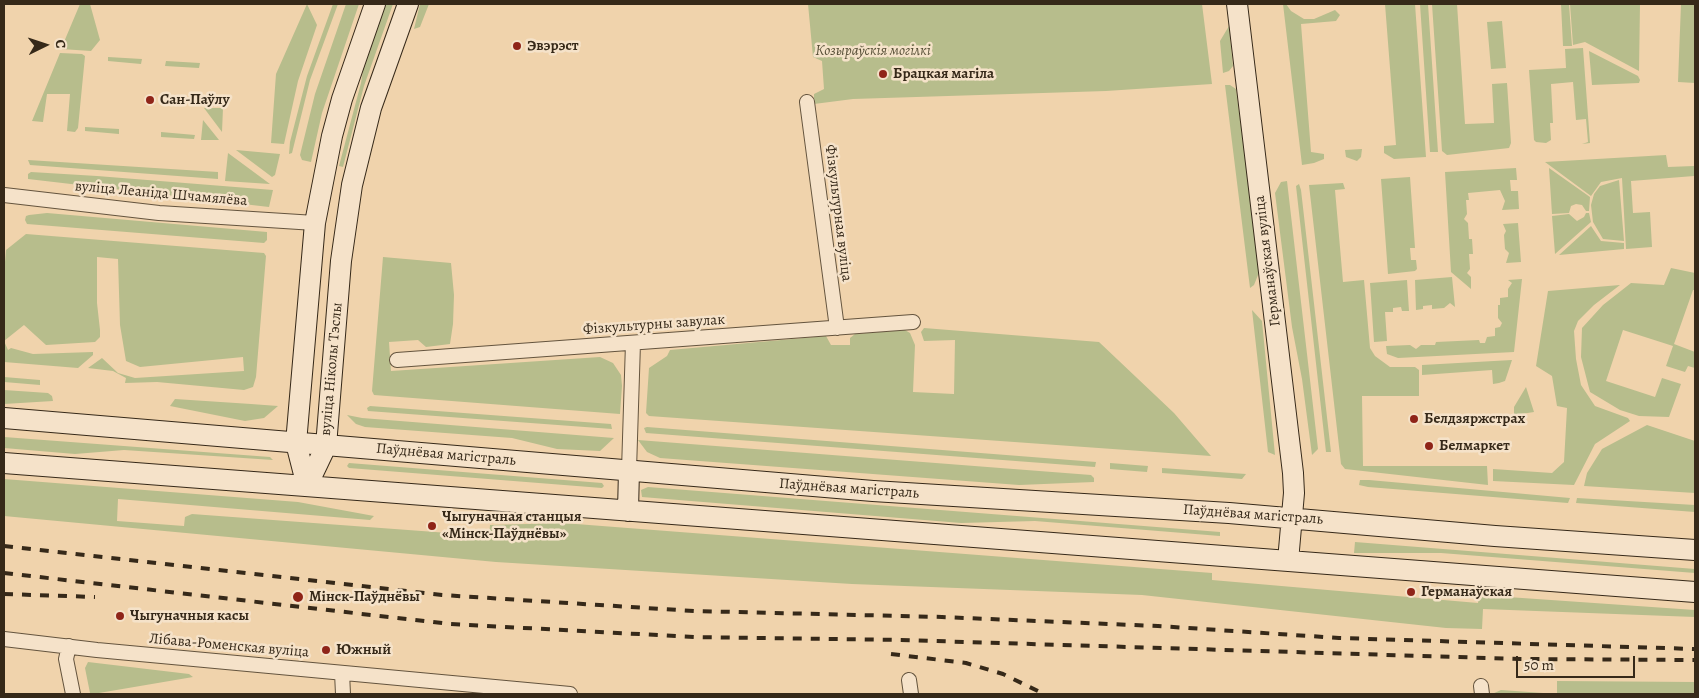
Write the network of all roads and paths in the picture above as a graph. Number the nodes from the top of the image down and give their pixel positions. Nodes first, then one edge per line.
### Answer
1 (375, 4) edge
2 (408, 4) edge
3 (1237, 4) edge
4 (807, 102) dead end
5 (4, 195) edge
6 (315, 223) junction
7 (345, 226) junction
8 (913, 322) dead end
9 (837, 328) junction
10 (633, 343) junction
11 (397, 360) dead end
12 (4, 418) edge
13 (296, 443) junction
14 (326, 446) junction
15 (4, 463) edge
16 (629, 470) junction
17 (307, 486) junction
18 (628, 511) junction
19 (1291, 518) junction
20 (1695, 550) edge
21 (1288, 562) junction
22 (1695, 592) edge
23 (4, 639) edge
24 (69, 646) junction
25 (342, 673) junction
26 (909, 680) dead end
27 (73, 694) edge
28 (343, 694) edge
29 (570, 694) edge
30 (912, 694) edge

1 - 6 main road, вуліца Ніколы Тэслы
2 - 7 main road, вуліца Ніколы Тэслы
3 - 19 main road, Германаўская вуліца
4 - 9 street, Фізкультурная вуліца
5 - 6 street, вуліца Леаніда Шчамялёва
6 - 7 main road
6 - 13 main road, вуліца Ніколы Тэслы
7 - 14 main road, вуліца Ніколы Тэслы
8 - 9 street, Фізкультурны завулак
9 - 10 street, Фізкультурны завулак
10 - 11 street, Фізкультурны завулак
10 - 16 street
12 - 13 main road, Паўднёвая магістраль
13 - 14 main road, Паўднёвая магістраль
13 - 17 main road, вуліца Ніколы Тэслы
14 - 16 main road, Паўднёвая магістраль
14 - 17 main road, вуліца Ніколы Тэслы
15 - 17 main road
16 - 18 main road
16 - 19 main road, Паўднёвая магістраль
17 - 18 main road
18 - 21 main road
19 - 20 main road, Паўднёвая магістраль
19 - 21 main road, Германаўская вуліца
21 - 22 main road
23 - 24 street, Лібава-Роменская вуліца
24 - 25 street, Лібава-Роменская вуліца
24 - 27 street
25 - 28 street
25 - 29 street, Лібава-Роменская вуліца
26 - 30 street

